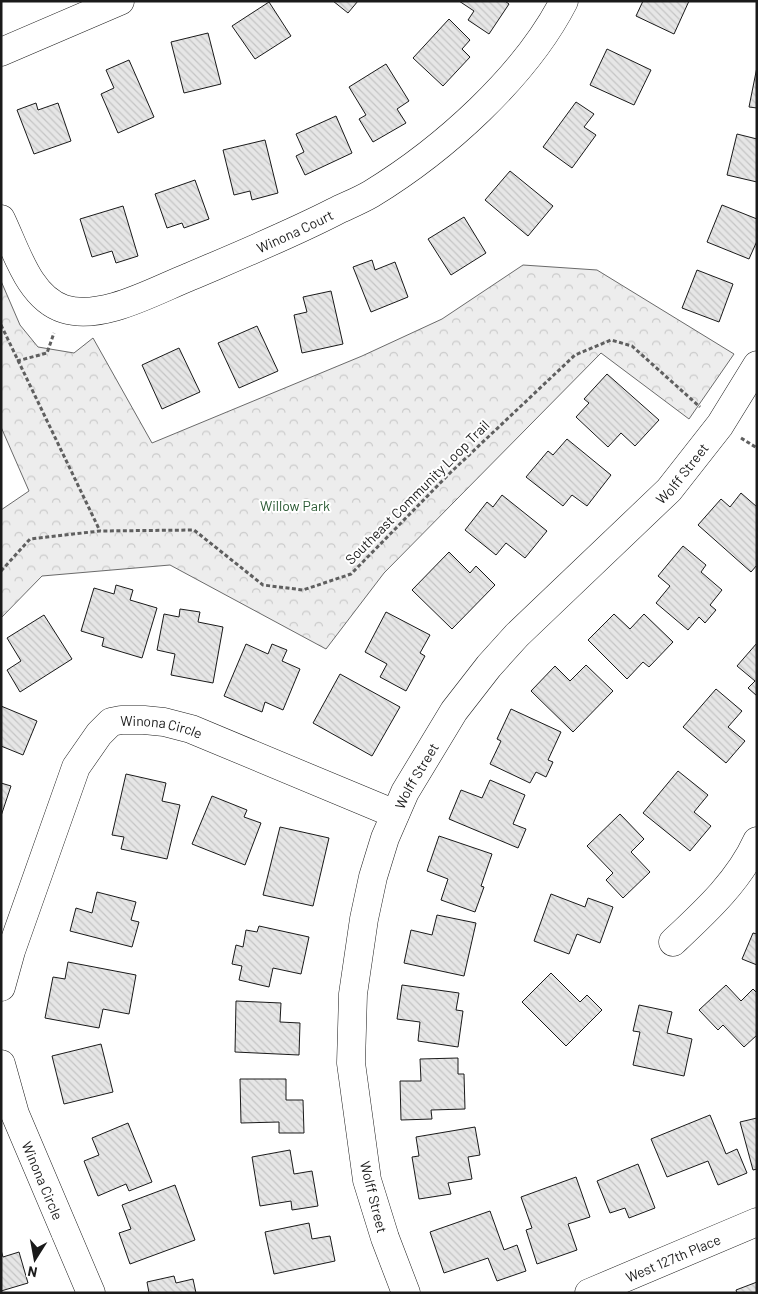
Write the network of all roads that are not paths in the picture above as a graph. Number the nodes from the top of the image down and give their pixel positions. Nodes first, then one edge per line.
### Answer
1 (120, 1) edge
2 (564, 1) edge
3 (1, 52) edge
4 (1, 219) edge
5 (757, 365) edge
6 (395, 814) junction
7 (757, 841) edge
8 (674, 942) dead end
9 (1, 987) edge
10 (1, 1064) edge
11 (757, 1222) edge
12 (92, 1293) edge
13 (406, 1293) edge
14 (589, 1293) edge

1 - 3 street
2 - 4 street, Winona Court
5 - 6 street, Wolff Street
6 - 9 street, Winona Circle
6 - 13 street, Wolff Street
7 - 8 street
10 - 12 street, Winona Circle
11 - 14 street, West 127th Place

